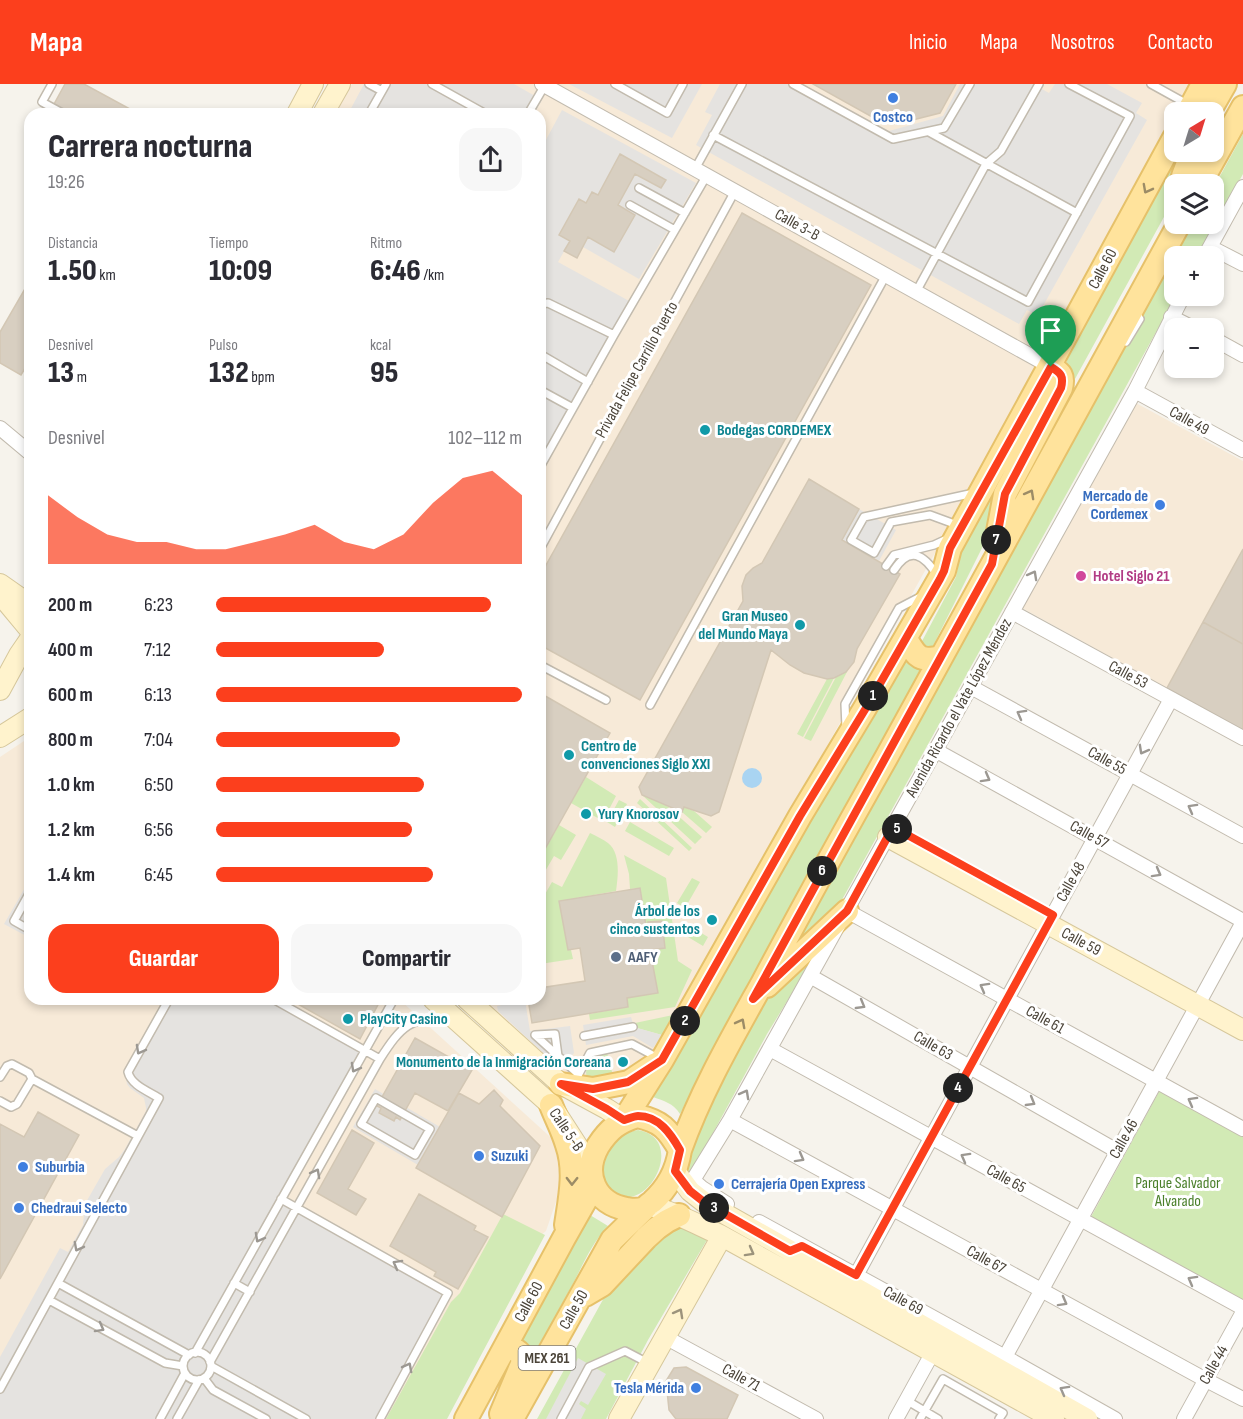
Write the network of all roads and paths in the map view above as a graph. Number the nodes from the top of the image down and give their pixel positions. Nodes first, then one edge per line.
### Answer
1 (52, 84) edge
2 (312, 84) edge
3 (369, 84) edge
4 (432, 84) edge
5 (615, 84) edge
6 (683, 84) edge
7 (742, 84) edge
8 (793, 84) edge
9 (970, 84) edge
10 (1039, 84) edge
11 (1069, 84) edge
12 (1151, 84) edge
13 (1203, 84) edge
14 (1225, 84) edge
15 (544, 85) edge
16 (383, 88) edge
17 (332, 98) edge
18 (1182, 102) edge
19 (1198, 102) edge
20 (1205, 102) edge
21 (1243, 107) edge
22 (53, 108) edge
23 (300, 108) edge
24 (372, 108) edge
25 (475, 108) edge
26 (531, 108) edge
27 (928, 132) junction
28 (713, 135) junction
29 (1164, 157) edge
30 (986, 164) junction
31 (701, 172) junction
32 (1206, 174) edge
33 (1243, 187) edge
34 (639, 188) dead end
35 (735, 191) junction
36 (630, 206) dead end
37 (685, 213) junction
38 (1077, 213) junction
39 (675, 230) junction
40 (1173, 234) edge
41 (1210, 246) edge
42 (937, 254) junction
43 (1224, 258) edge
44 (1243, 264) edge
45 (886, 275) junction
46 (916, 292) junction
47 (546, 303) edge
48 (1177, 306) edge
49 (1171, 317) joint
50 (614, 335) junction
51 (1224, 345) edge
52 (1243, 355) edge
53 (546, 358) edge
54 (1051, 367) junction
55 (588, 382) junction
56 (1135, 392) junction
57 (546, 393) edge
58 (573, 408) junction
59 (0, 428) edge
60 (24, 448) edge
61 (1243, 450) edge
62 (546, 451) edge
63 (982, 492) junction
64 (961, 529) junction
65 (546, 538) edge
66 (992, 564) junction
67 (886, 566) dead end
68 (894, 570) dead end
69 (0, 584) edge
70 (937, 584) junction
71 (0, 594) edge
72 (24, 601) edge
73 (1012, 612) junction
74 (24, 623) edge
75 (906, 639) junction
76 (24, 648) edge
77 (941, 657) junction
78 (546, 668) edge
79 (971, 687) junction
80 (0, 690) edge
81 (1171, 699) junction
82 (606, 700) dead end
83 (650, 705) dead end
84 (24, 722) edge
85 (0, 737) edge
86 (1243, 738) edge
87 (846, 740) junction
88 (935, 750) junction
89 (1130, 774) junction
90 (890, 832) junction
91 (1243, 836) edge
92 (1095, 838) junction
93 (24, 903) edge
94 (847, 911) junction
95 (1050, 920) junction
96 (1243, 921) edge
97 (24, 927) edge
98 (810, 976) junction
99 (753, 999) junction
100 (1007, 999) junction
101 (1199, 1000) junction
102 (166, 1005) edge
103 (284, 1005) edge
104 (391, 1005) edge
105 (440, 1005) edge
106 (475, 1005) edge
107 (1243, 1019) edge
108 (458, 1022) junction
109 (633, 1027) dead end
110 (1243, 1029) edge
111 (607, 1032) junction
112 (584, 1036) dead end
113 (610, 1048) junction
114 (770, 1049) junction
115 (365, 1050) junction
116 (558, 1056) dead end
117 (380, 1059) junction
118 (662, 1060) junction
119 (970, 1067) junction
120 (0, 1077) edge
121 (32, 1079) junction
122 (1156, 1081) junction
123 (570, 1082) junction
124 (360, 1094) junction
125 (0, 1101) edge
126 (374, 1102) junction
127 (551, 1105) junction
128 (624, 1120) junction
129 (730, 1120) junction
130 (1243, 1129) edge
131 (138, 1136) junction
132 (931, 1138) junction
133 (1118, 1151) junction
134 (683, 1158) junction
135 (592, 1176) junction
136 (281, 1199) junction
137 (647, 1207) junction
138 (297, 1208) junction
139 (892, 1209) junction
140 (679, 1215) junction
141 (1080, 1219) junction
142 (722, 1236) junction
143 (564, 1238) junction
144 (853, 1281) junction
145 (58, 1283) junction
146 (234, 1283) junction
147 (1041, 1290) junction
148 (250, 1292) junction
149 (581, 1297) junction
150 (49, 1300) junction
151 (1243, 1310) edge
152 (665, 1337) junction
153 (507, 1345) junction
154 (933, 1352) junction
155 (192, 1354) junction
156 (1005, 1357) junction
157 (211, 1364) junction
158 (650, 1364) junction
159 (184, 1370) junction
160 (202, 1379) junction
161 (1206, 1380) junction
162 (971, 1384) junction
163 (0, 1389) edge
164 (1243, 1399) edge
165 (906, 1400) junction
166 (924, 1411) junction
167 (793, 1413) edge
168 (1029, 1413) edge
169 (468, 1417) edge
170 (160, 1419) edge
171 (177, 1419) edge
172 (266, 1419) edge
173 (306, 1419) edge
174 (380, 1419) edge
175 (501, 1419) edge
176 (512, 1419) edge
177 (561, 1419) edge
178 (619, 1419) edge
179 (816, 1419) edge
180 (896, 1419) edge
181 (920, 1419) edge
182 (938, 1419) edge
183 (999, 1419) edge
184 (1054, 1419) edge
185 (1087, 1419) edge
186 (1115, 1419) edge
187 (1184, 1419) edge

1 - 22 lane
2 - 17 street
2 - 23 street
3 - 16 lane
4 - 25 lane
5 - 6 lane
7 - 28 lane
8 - 27 lane
9 - 27 lane
10 - 30 lane
11 - 38 lane
12 - 18 lane
13 - 19 main road
14 - 20 main road
15 - 26 lane
15 - 31 street, Calle 3-B
16 - 24 lane
21 - 32 main road
27 - 30 lane
28 - 31 lane
28 - 42 lane
29 -> 54 main road, Calle 60
30 - 38 lane
30 - 42 lane
31 - 35 street, Calle 3-B
31 - 37 lane
33 - 41 street
34 - 37 lane
35 - 45 street, Calle 3-B
35 - 65 lane, Privada Felipe Carrillo Puerto
36 - 39 lane
37 - 39 lane
38 - 42 lane
39 - 50 lane
66 -> 40 main road
42 - 46 lane
43 - 44 street
45 - 46 street, Calle 3-B
45 - 83 lane
46 - 54 street, Calle 3-B
47 - 50 lane
48 - 49 street, Avenida Ricardo el Vate López Méndez
49 - 56 street, Avenida Ricardo el Vate López Méndez
50 - 55 lane
51 - 52 street
53 - 55 lane
54 - 63 main road, Calle 60
54 - 66 main road
55 - 58 lane
56 - 61 street, Calle 49
73 -> 56 street, Avenida Ricardo el Vate López Méndez
57 - 58 lane
58 - 62 lane
59 - 60 street
63 - 64 main road, Calle 60
63 - 64 lane
64 - 67 lane
64 - 70 main road, Calle 60
66 - 77 main road
68 - 70 lane
69 - 72 street
70 - 75 main road, Calle 60
70 - 87 lane
71 - 74 street
73 - 79 street, Avenida Ricardo el Vate López Méndez
73 - 81 street, Calle 53
75 - 77 main road
75 - 87 main road, Calle 60
76 - 80 street
77 - 99 main road
78 - 82 lane
79 - 88 street, Avenida Ricardo el Vate López Méndez
89 -> 79 street, Calle 55
81 - 86 street, Calle 53
81 -> 89 street, Calle 48
84 - 85 street
87 - 118 main road, Calle 60
88 - 90 street, Avenida Ricardo el Vate López Méndez
88 -> 92 street, Calle 57
91 -> 89 street, Calle 55
89 - 92 street, Calle 48
90 - 94 street, Avenida Ricardo el Vate López Méndez
90 - 95 street, Calle 59
92 - 95 street, Calle 48
92 -> 96 street, Calle 57
93 - 97 lane
94 - 98 street, Avenida Ricardo el Vate López Méndez
94 - 99 main road
100 -> 94 street, Calle 61
95 - 100 street, Calle 48
95 - 101 street, Calle 59
96 - 101 street, Calle 46
98 - 114 street, Avenida Ricardo el Vate López Méndez
98 -> 119 street, Calle 63
134 -> 99 main road
100 - 119 street, Calle 48
100 - 122 street, Calle 61
101 - 107 street, Calle 59
101 - 110 street, Calle 59
101 - 122 street, Calle 46
102 -> 131 lane
103 - 115 lane
104 - 115 lane
105 - 108 street, Calle 5-B
106 - 123 street, Calle 5-B
108 - 117 lane
108 - 127 street, Calle 5-B
109 - 111 lane
111 - 112 lane
111 - 113 lane
113 - 118 lane
113 - 123 lane
129 -> 114 street, Avenida Ricardo el Vate López Méndez
114 - 132 street, Calle 65
115 - 117 lane
115 -> 136 lane
116 - 123 lane
117 - 124 lane
118 - 123 main road
118 - 128 main road, Calle 60
119 - 132 street, Calle 48
119 -> 133 street, Calle 63
120 - 121 lane
121 - 125 lane
121 - 131 lane
130 -> 122 street, Calle 61
122 - 133 street, Calle 46
123 - 128 street, Calle 5-B
124 - 126 lane
138 -> 124 lane
126 - 126 lane
127 - 135 street, Calle 5-B
127 -> 143 main road
128 - 134 main road
128 - 135 main road
129 - 134 street, Avenida Ricardo el Vate López Méndez
129 -> 139 street, Calle 67
131 -> 145 lane
132 - 139 street, Calle 48
141 -> 132 street, Calle 65
133 - 141 street, Calle 46
134 - 137 main road
134 - 144 street, Calle 69
135 - 137 main road
135 - 143 main road, Calle 60 / MEX 261
136 - 138 lane
136 -> 146 lane
137 - 140 street, Calle 69
137 - 149 main road, Calle 50 / MEX 261
138 - 148 lane
174 -> 138 lane
139 - 144 street, Calle 48
139 - 147 street, Calle 67
140 - 142 street, Calle 69
140 - 149 main road
141 - 147 street, Calle 46
151 -> 141 street, Calle 65
152 -> 142 street
142 -> 154 street, Calle 69
143 - 153 main road, Calle 60 / MEX 261
144 - 156 street, Calle 69
144 - 185 street, Calle 69
145 - 150 lane
145 - 155 lane
146 - 148 lane
146 - 155 lane
147 - 156 street, Calle 46
147 -> 161 street, Calle 67
148 - 157 lane
149 - 176 main road, Calle 50 / MEX 261
150 -> 159 lane
150 - 163 lane
151 - 161 street, Calle 44
152 - 158 street
152 - 167 street, Calle 71
153 - 169 main road, Calle 60 / MEX 261
153 - 175 main road
154 - 162 street, Calle 69
154 - 165 street
155 - 157 lane
155 - 159 lane
186 -> 156 street, Calle 69
157 - 160 lane
157 - 173 lane
158 - 177 lane
158 - 178 street
159 - 160 lane
159 - 170 lane
160 - 171 lane
160 - 172 lane
161 - 164 street, Calle 67
161 - 187 street, Calle 44
162 - 166 lane
162 - 168 street, Calle 69
162 - 183 lane
165 - 166 lane
165 - 180 street
166 - 181 lane
166 - 182 lane
167 - 179 street, Calle 71
168 - 184 street, Calle 69

